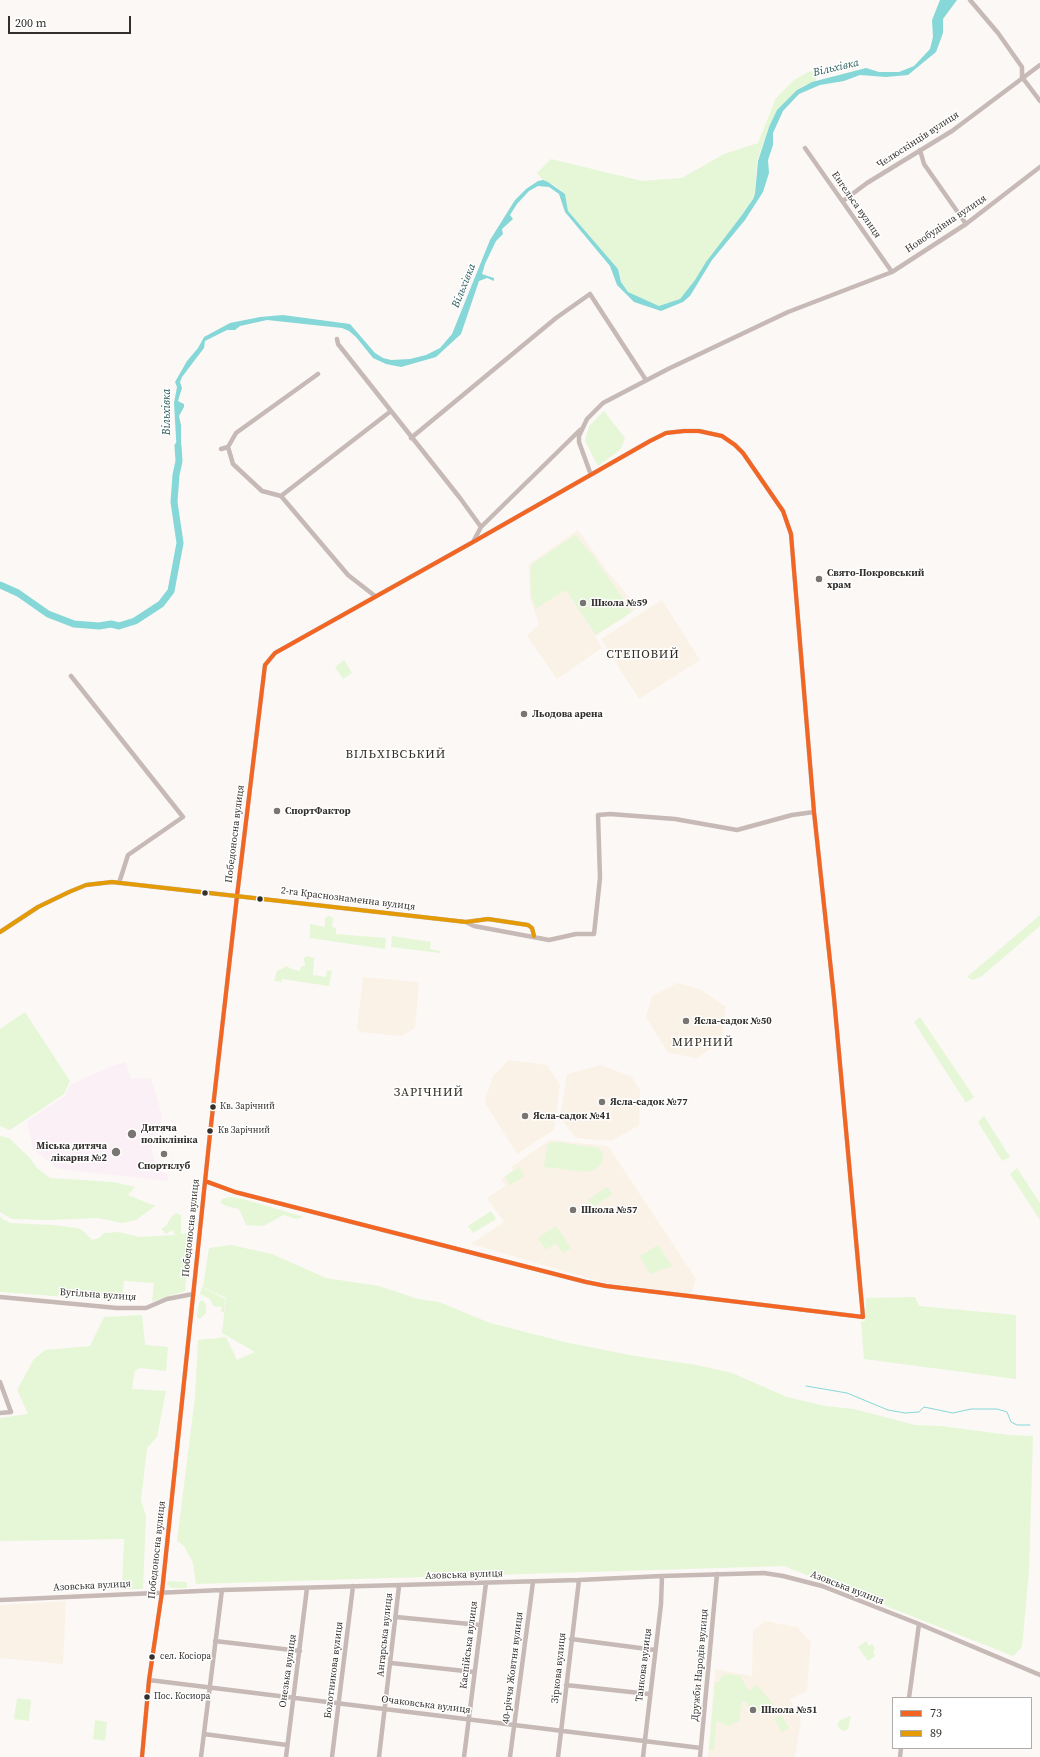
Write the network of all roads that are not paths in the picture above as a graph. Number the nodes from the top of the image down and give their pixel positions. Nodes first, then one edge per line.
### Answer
1 (970, 0) edge
2 (1040, 65) edge
3 (1022, 77) junction
4 (1040, 101) edge
5 (804, 148) dead end
6 (920, 150) junction
7 (1040, 167) edge
8 (843, 201) junction
9 (966, 224) junction
10 (892, 272) junction
11 (337, 339) dead end
12 (318, 374) dead end
13 (646, 380) junction
14 (391, 412) junction
15 (583, 428) junction
16 (411, 438) junction
17 (228, 447) junction
18 (221, 449) dead end
19 (591, 475) junction
20 (281, 496) junction
21 (481, 527) junction
22 (473, 542) junction
23 (375, 596) junction
24 (71, 676) dead end
25 (814, 812) junction
26 (119, 883) junction
27 (237, 896) junction
28 (466, 922) junction
29 (0, 932) edge
30 (534, 936) junction
31 (205, 1181) junction
32 (193, 1294) junction
33 (0, 1297) edge
34 (0, 1382) edge
35 (0, 1414) edge
36 (717, 1574) junction
37 (662, 1576) junction
38 (579, 1580) junction
39 (533, 1582) junction
40 (486, 1583) junction
41 (353, 1586) junction
42 (399, 1586) junction
43 (307, 1588) junction
44 (222, 1590) junction
45 (162, 1592) junction
46 (0, 1600) edge
47 (396, 1617) junction
48 (919, 1624) junction
49 (480, 1625) junction
50 (571, 1639) junction
51 (215, 1641) junction
52 (655, 1650) junction
53 (300, 1651) junction
54 (391, 1663) junction
55 (474, 1672) junction
56 (1040, 1675) edge
57 (149, 1680) junction
58 (566, 1685) junction
59 (210, 1687) junction
60 (650, 1694) junction
61 (293, 1697) junction
62 (909, 1697) edge
63 (338, 1703) junction
64 (385, 1709) junction
65 (468, 1719) junction
66 (514, 1725) junction
67 (561, 1730) junction
68 (204, 1734) junction
69 (645, 1742) junction
70 (287, 1745) junction
71 (701, 1748) junction
72 (142, 1757) edge
73 (201, 1757) edge
74 (286, 1757) edge
75 (332, 1757) edge
76 (379, 1757) edge
77 (464, 1757) edge
78 (510, 1757) edge
79 (558, 1757) edge
80 (643, 1757) edge
81 (700, 1757) edge

1 - 3 street
2 - 3 street, Челюскінців вулиця
3 - 4 street
3 - 6 street, Челюскінців вулиця
5 - 8 street, Енгельса вулиця
6 - 8 street, Челюскінців вулиця
6 - 9 street
7 - 9 street, Новобудівна вулиця
8 - 10 street, Енгельса вулиця
9 - 10 street, Новобудівна вулиця
10 - 13 street, Новобудівна вулиця
11 - 14 street
12 - 17 street
13 - 15 street, Новобудівна вулиця
13 - 16 street
14 - 16 street
14 - 20 street
15 - 19 street
15 - 21 street, Новобудівна вулиця
16 - 21 street
17 - 18 street
17 - 20 street
19 - 22 street, Победоносна вулиця
19 - 25 street, Победоносна вулиця
20 - 23 street
21 - 22 street, Новобудівна вулиця
22 - 23 street, Победоносна вулиця
23 - 27 street, Победоносна вулиця
24 - 26 street
25 - 30 street
25 - 31 street, Победоносна вулиця
26 - 27 street, 2-га Краснознаменна вулиця
26 - 29 street, 2-га Краснознаменна вулиця
27 - 28 street, 2-га Краснознаменна вулиця
27 - 31 street, Победоносна вулиця
28 - 30 street, 2-га Краснознаменна вулиця
28 - 30 street, 2-га Краснознаменна вулиця
31 - 32 street, Победоносна вулиця
32 - 33 street, Вугільна вулиця
32 - 45 street, Победоносна вулиця
34 - 35 street
36 - 37 street, Азовська вулиця
36 - 48 street, Азовська вулиця
36 - 71 street, Дружби Народів вулиця
37 - 38 street, Азовська вулиця
37 - 52 street, Танкова вулиця
38 - 39 street, Азовська вулиця
38 - 50 street, Зіркова вулиця
39 - 40 street, Азовська вулиця
39 - 66 street, 40-річчя Жовтня вулиця
40 - 42 street, Азовська вулиця
40 - 49 street, Каспійська вулиця
41 - 42 street, Азовська вулиця
41 - 43 street, Азовська вулиця
41 - 63 street, Болотникова вулиця
42 - 47 street, Ангарська вулиця
43 - 44 street, Азовська вулиця
43 - 53 street, Онезька вулиця
44 - 45 street, Азовська вулиця
44 - 51 street
45 - 46 street, Азовська вулиця
45 - 57 street, Победоносна вулиця
47 - 49 street
47 - 54 street, Ангарська вулиця
48 - 56 street, Азовська вулиця
48 - 62 street
49 - 55 street, Каспійська вулиця
50 - 52 street
50 - 58 street, Зіркова вулиця
51 - 53 street
51 - 59 street
52 - 60 street, Танкова вулиця
53 - 61 street, Онезька вулиця
54 - 55 street
54 - 64 street, Ангарська вулиця
55 - 65 street, Каспійська вулиця
57 - 59 street, Очаковська вулиця
57 - 72 street, Победоносна вулиця
58 - 60 street
58 - 67 street, Зіркова вулиця
59 - 61 street, Очаковська вулиця
59 - 68 street
60 - 69 street, Танкова вулиця
61 - 63 street, Очаковська вулиця
61 - 70 street, Онезька вулиця
63 - 64 street, Очаковська вулиця
63 - 75 street, Болотникова вулиця
64 - 65 street, Очаковська вулиця
64 - 76 street, Ангарська вулиця
65 - 66 street, Очаковська вулиця
65 - 77 street, Каспійська вулиця
66 - 67 street, Очаковська вулиця
66 - 78 street, 40-річчя Жовтня вулиця
67 - 69 street, Очаковська вулиця
67 - 79 street, Зіркова вулиця
68 - 70 street
68 - 73 street
69 - 71 street, Очаковська вулиця
69 - 80 street, Танкова вулиця
70 - 74 street, Онезька вулиця
71 - 81 street, Дружби Народів вулиця

